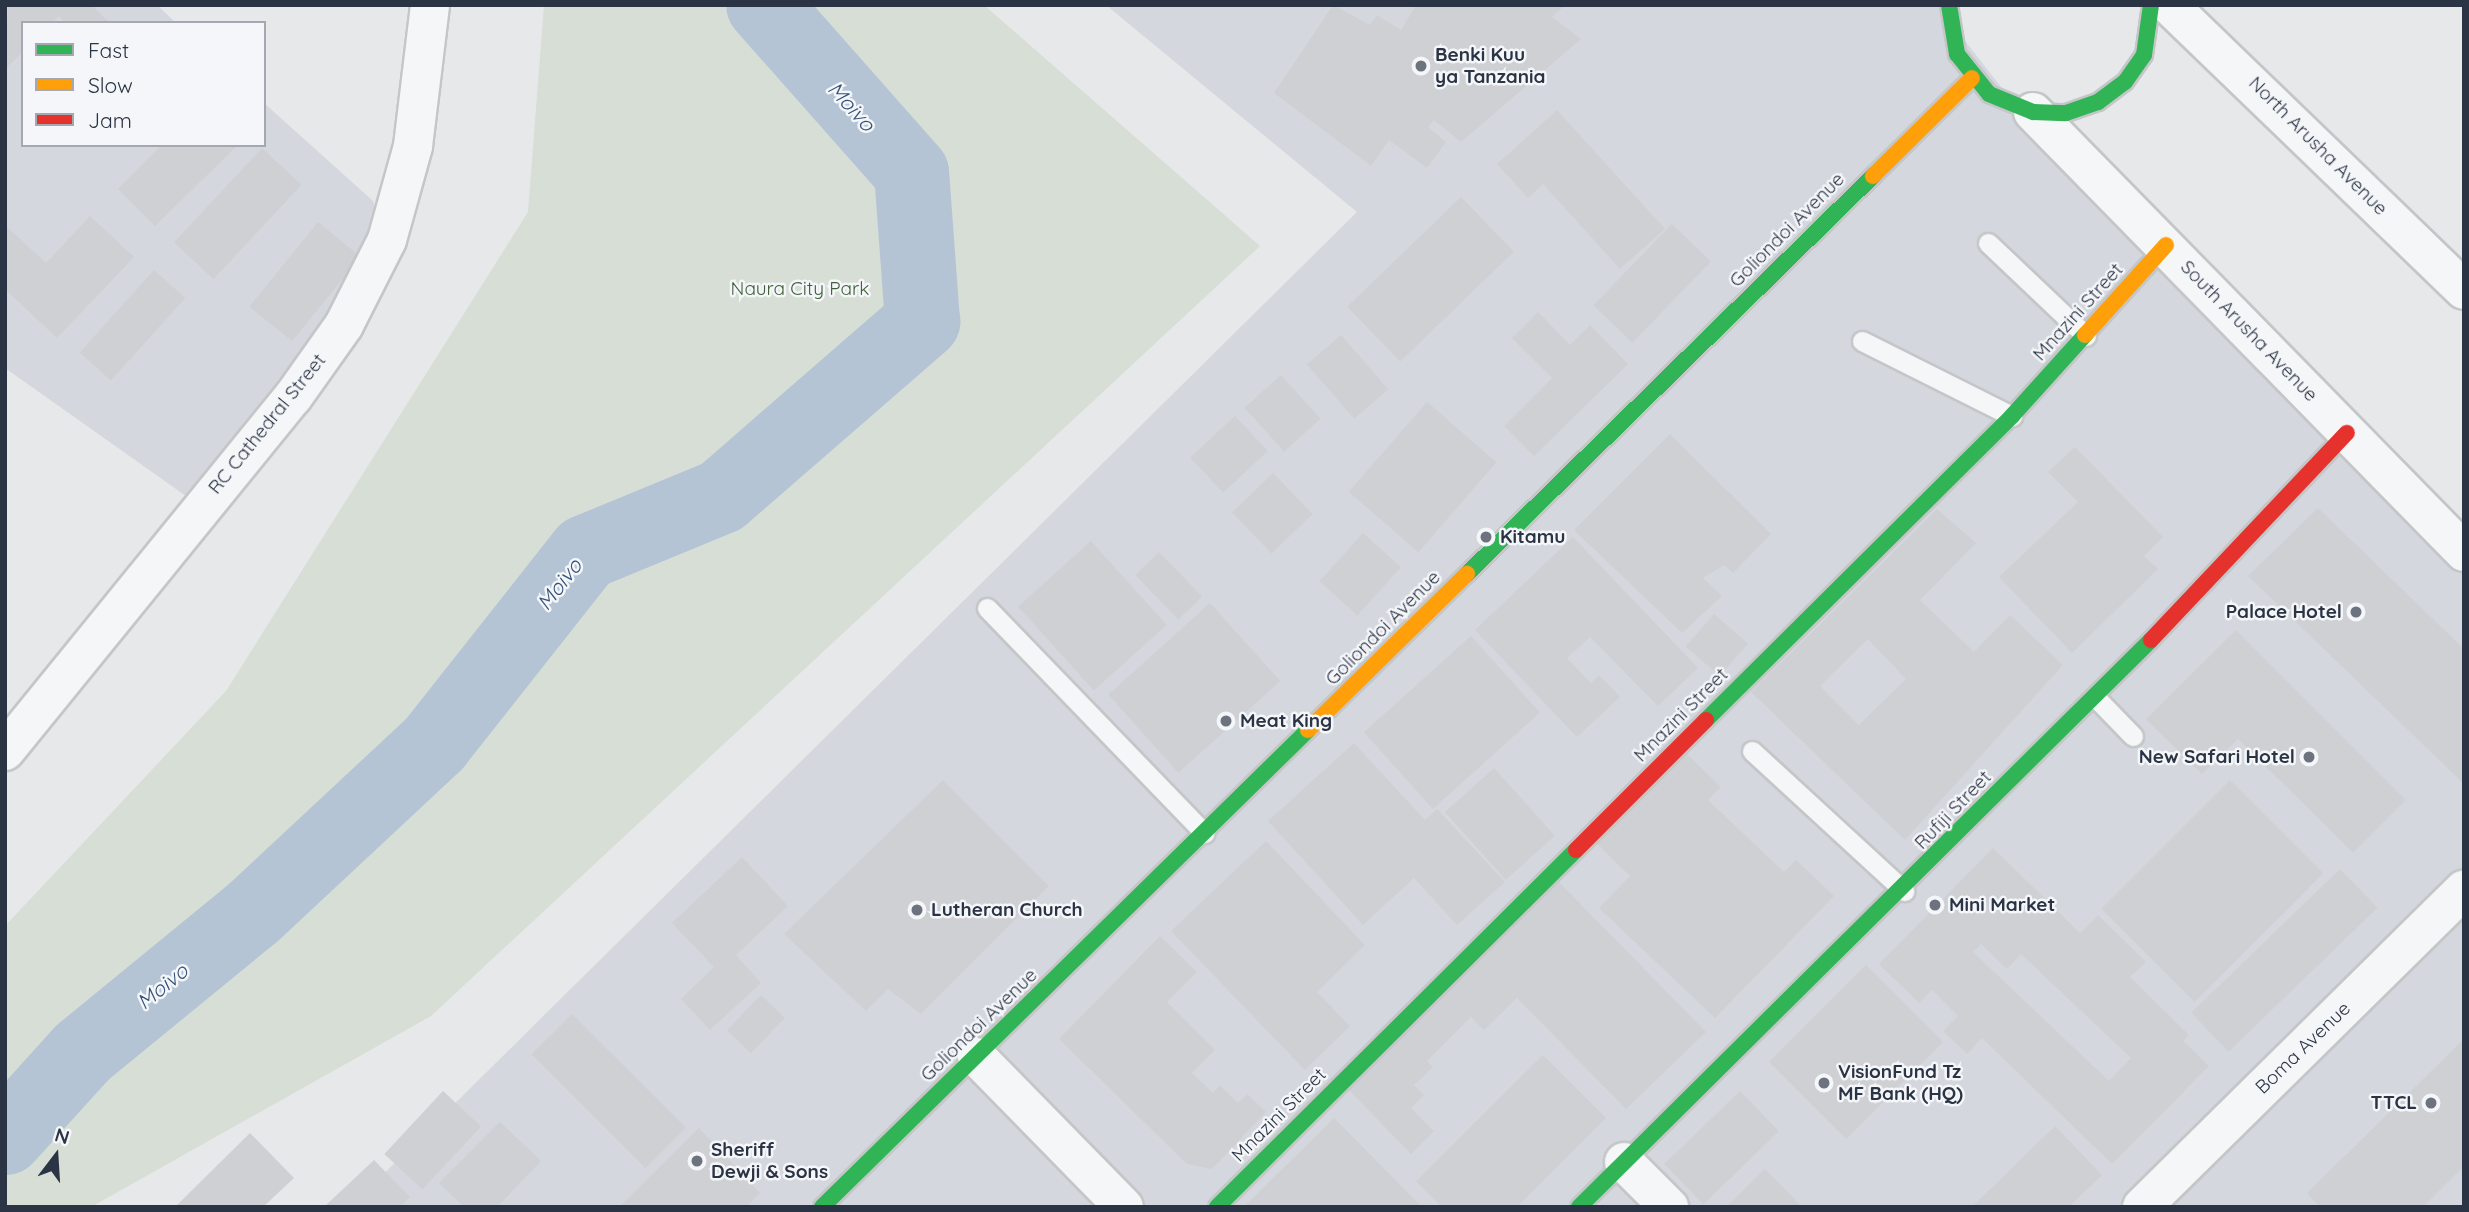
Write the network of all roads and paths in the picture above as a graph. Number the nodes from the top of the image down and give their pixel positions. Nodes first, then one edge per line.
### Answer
1 (430, 5) edge
2 (2151, 5) edge
3 (2169, 5) edge
4 (1943, 13) edge
5 (1972, 78) junction
6 (2033, 112) junction
7 (1988, 243) dead end
8 (2166, 245) junction
9 (2464, 290) edge
10 (2086, 336) junction
11 (1862, 341) dead end
12 (2012, 416) junction
13 (2347, 433) junction
14 (2464, 552) edge
15 (987, 608) dead end
16 (2096, 698) junction
17 (2133, 737) dead end
18 (5, 751) edge
19 (1752, 751) dead end
20 (1204, 832) junction
21 (2464, 890) edge
22 (1904, 891) junction
23 (977, 1057) junction
24 (1624, 1162) junction
25 (822, 1207) edge
26 (1124, 1207) edge
27 (1217, 1207) edge
28 (1579, 1207) edge
29 (1669, 1207) edge
30 (2142, 1207) edge

1 - 18 street, RC Cathedral Street
2 - 6 street
3 - 9 street, North Arusha Avenue
4 - 5 street
5 - 6 street
5 - 20 street, Goliondoi Avenue
6 - 8 street, South Arusha Avenue
7 - 10 lane
8 - 10 street, Mnazini Street
8 - 13 street, South Arusha Avenue
10 - 12 street, Mnazini Street
11 - 12 lane
12 - 27 street, Mnazini Street
13 - 14 street, South Arusha Avenue
13 - 16 street, Rufiji Street
15 - 20 lane
16 - 17 lane
16 - 22 street, Rufiji Street
19 - 22 lane
20 - 23 street, Goliondoi Avenue
21 - 30 street, Boma Avenue
22 - 24 street, Rufiji Street
23 - 25 street, Goliondoi Avenue
23 - 26 street
24 - 28 street, Rufiji Street
24 - 29 street

